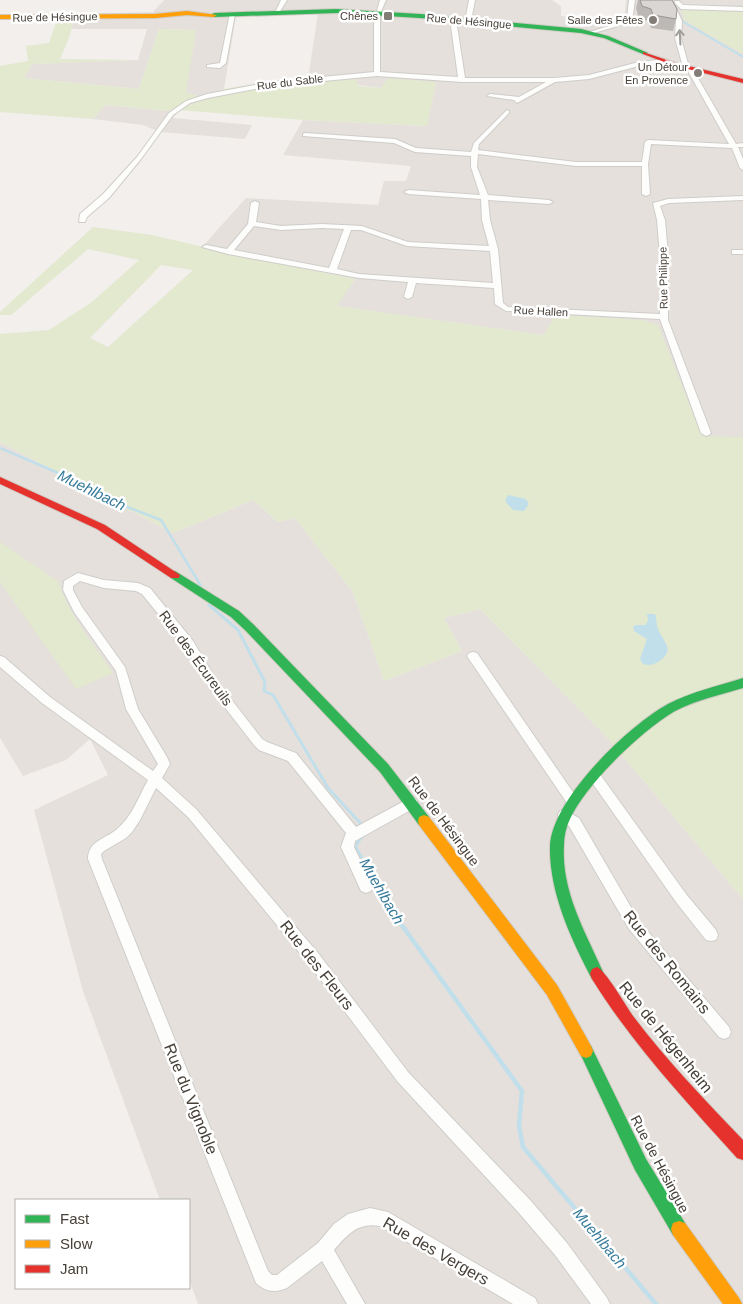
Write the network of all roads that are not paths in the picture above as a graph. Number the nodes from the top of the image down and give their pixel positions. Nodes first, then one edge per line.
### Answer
1 (284, 0) edge
2 (383, 0) edge
3 (472, 0) edge
4 (632, 0) edge
5 (732, 2) dead end
6 (734, 8) junction
7 (743, 8) edge
8 (276, 12) junction
9 (378, 13) junction
10 (232, 14) junction
11 (0, 17) edge
12 (453, 20) junction
13 (468, 21) junction
14 (592, 33) junction
15 (666, 61) junction
16 (209, 66) dead end
17 (689, 68) junction
18 (377, 74) junction
19 (462, 80) junction
20 (554, 80) junction
21 (743, 81) edge
22 (490, 96) dead end
23 (507, 112) dead end
24 (305, 135) dead end
25 (743, 145) edge
26 (733, 146) junction
27 (474, 153) junction
28 (645, 164) junction
29 (743, 168) edge
30 (408, 192) dead end
31 (646, 194) dead end
32 (484, 196) junction
33 (743, 198) edge
34 (549, 202) dead end
35 (255, 203) dead end
36 (82, 220) dead end
37 (252, 224) junction
38 (348, 228) junction
39 (206, 247) dead end
40 (494, 249) junction
41 (228, 252) junction
42 (332, 271) junction
43 (412, 280) junction
44 (496, 286) junction
45 (408, 297) dead end
46 (664, 318) junction
47 (706, 433) dead end
48 (0, 480) edge
49 (473, 656) dead end
50 (0, 660) edge
51 (743, 684) edge
52 (595, 777) junction
53 (155, 779) junction
54 (577, 797) junction
55 (412, 803) junction
56 (564, 815) junction
57 (356, 833) junction
58 (366, 887) dead end
59 (711, 935) dead end
60 (724, 1032) dead end
61 (743, 1152) edge
62 (324, 1249) junction
63 (356, 1304) edge
64 (529, 1304) edge
65 (601, 1304) edge
66 (734, 1304) edge

1 - 8 street
2 - 9 street
3 - 13 street
4 - 14 street
5 - 6 street
6 - 7 street
17 -> 6 street
8 - 9 street, Rue de Hésingue
8 - 10 street, Rue de Hésingue
9 - 12 street, Rue de Hésingue
9 - 18 street
10 - 11 street, Rue de Hésingue
10 - 16 street
12 - 13 street, Rue de Hésingue
12 - 19 street
13 - 14 street, Rue de Hésingue
14 - 15 street, Rue de Hésingue
15 - 17 street, Rue de Hésingue
15 - 20 street, Rue du Sable
17 - 21 street, Rue de Hésingue
17 - 26 street
18 - 19 street, Rue du Sable
18 - 36 street, Rue du Sable
19 - 20 street, Rue du Sable
20 - 22 street, Rue du Sable
23 - 27 street
24 - 27 street
25 - 26 street
26 - 28 street
26 - 29 street
27 - 28 street
27 - 32 street, Rue Hallen
28 - 31 street
30 - 32 street
32 - 34 street
32 - 40 street, Rue Hallen
33 - 46 street, Rue Philippe
35 - 37 street
37 - 38 street
37 - 41 street
38 - 40 street
38 - 42 street
39 - 41 street
40 - 44 street, Rue Hallen
41 - 42 street
42 - 43 street
43 - 44 street
43 - 45 street
44 - 46 street, Rue Hallen
46 - 47 street, Rue Philippe
48 - 55 street, Rue de Hésingue
49 - 54 street
50 - 53 street, Rue des Fleurs
51 - 52 street, Rue de Hégenheim
52 - 54 street, Rue de Hégenheim
52 - 59 street
53 - 57 street, Rue des Écureuils
53 - 62 street, Rue du Vignoble
53 - 65 street, Rue des Fleurs
54 - 56 street, Rue de Hégenheim
55 - 57 street
55 - 66 street, Rue de Hésingue
56 - 60 street, Rue des Romains
56 - 61 street, Rue de Hégenheim
57 - 58 street
62 - 63 street
62 - 64 street, Rue des Vergers

